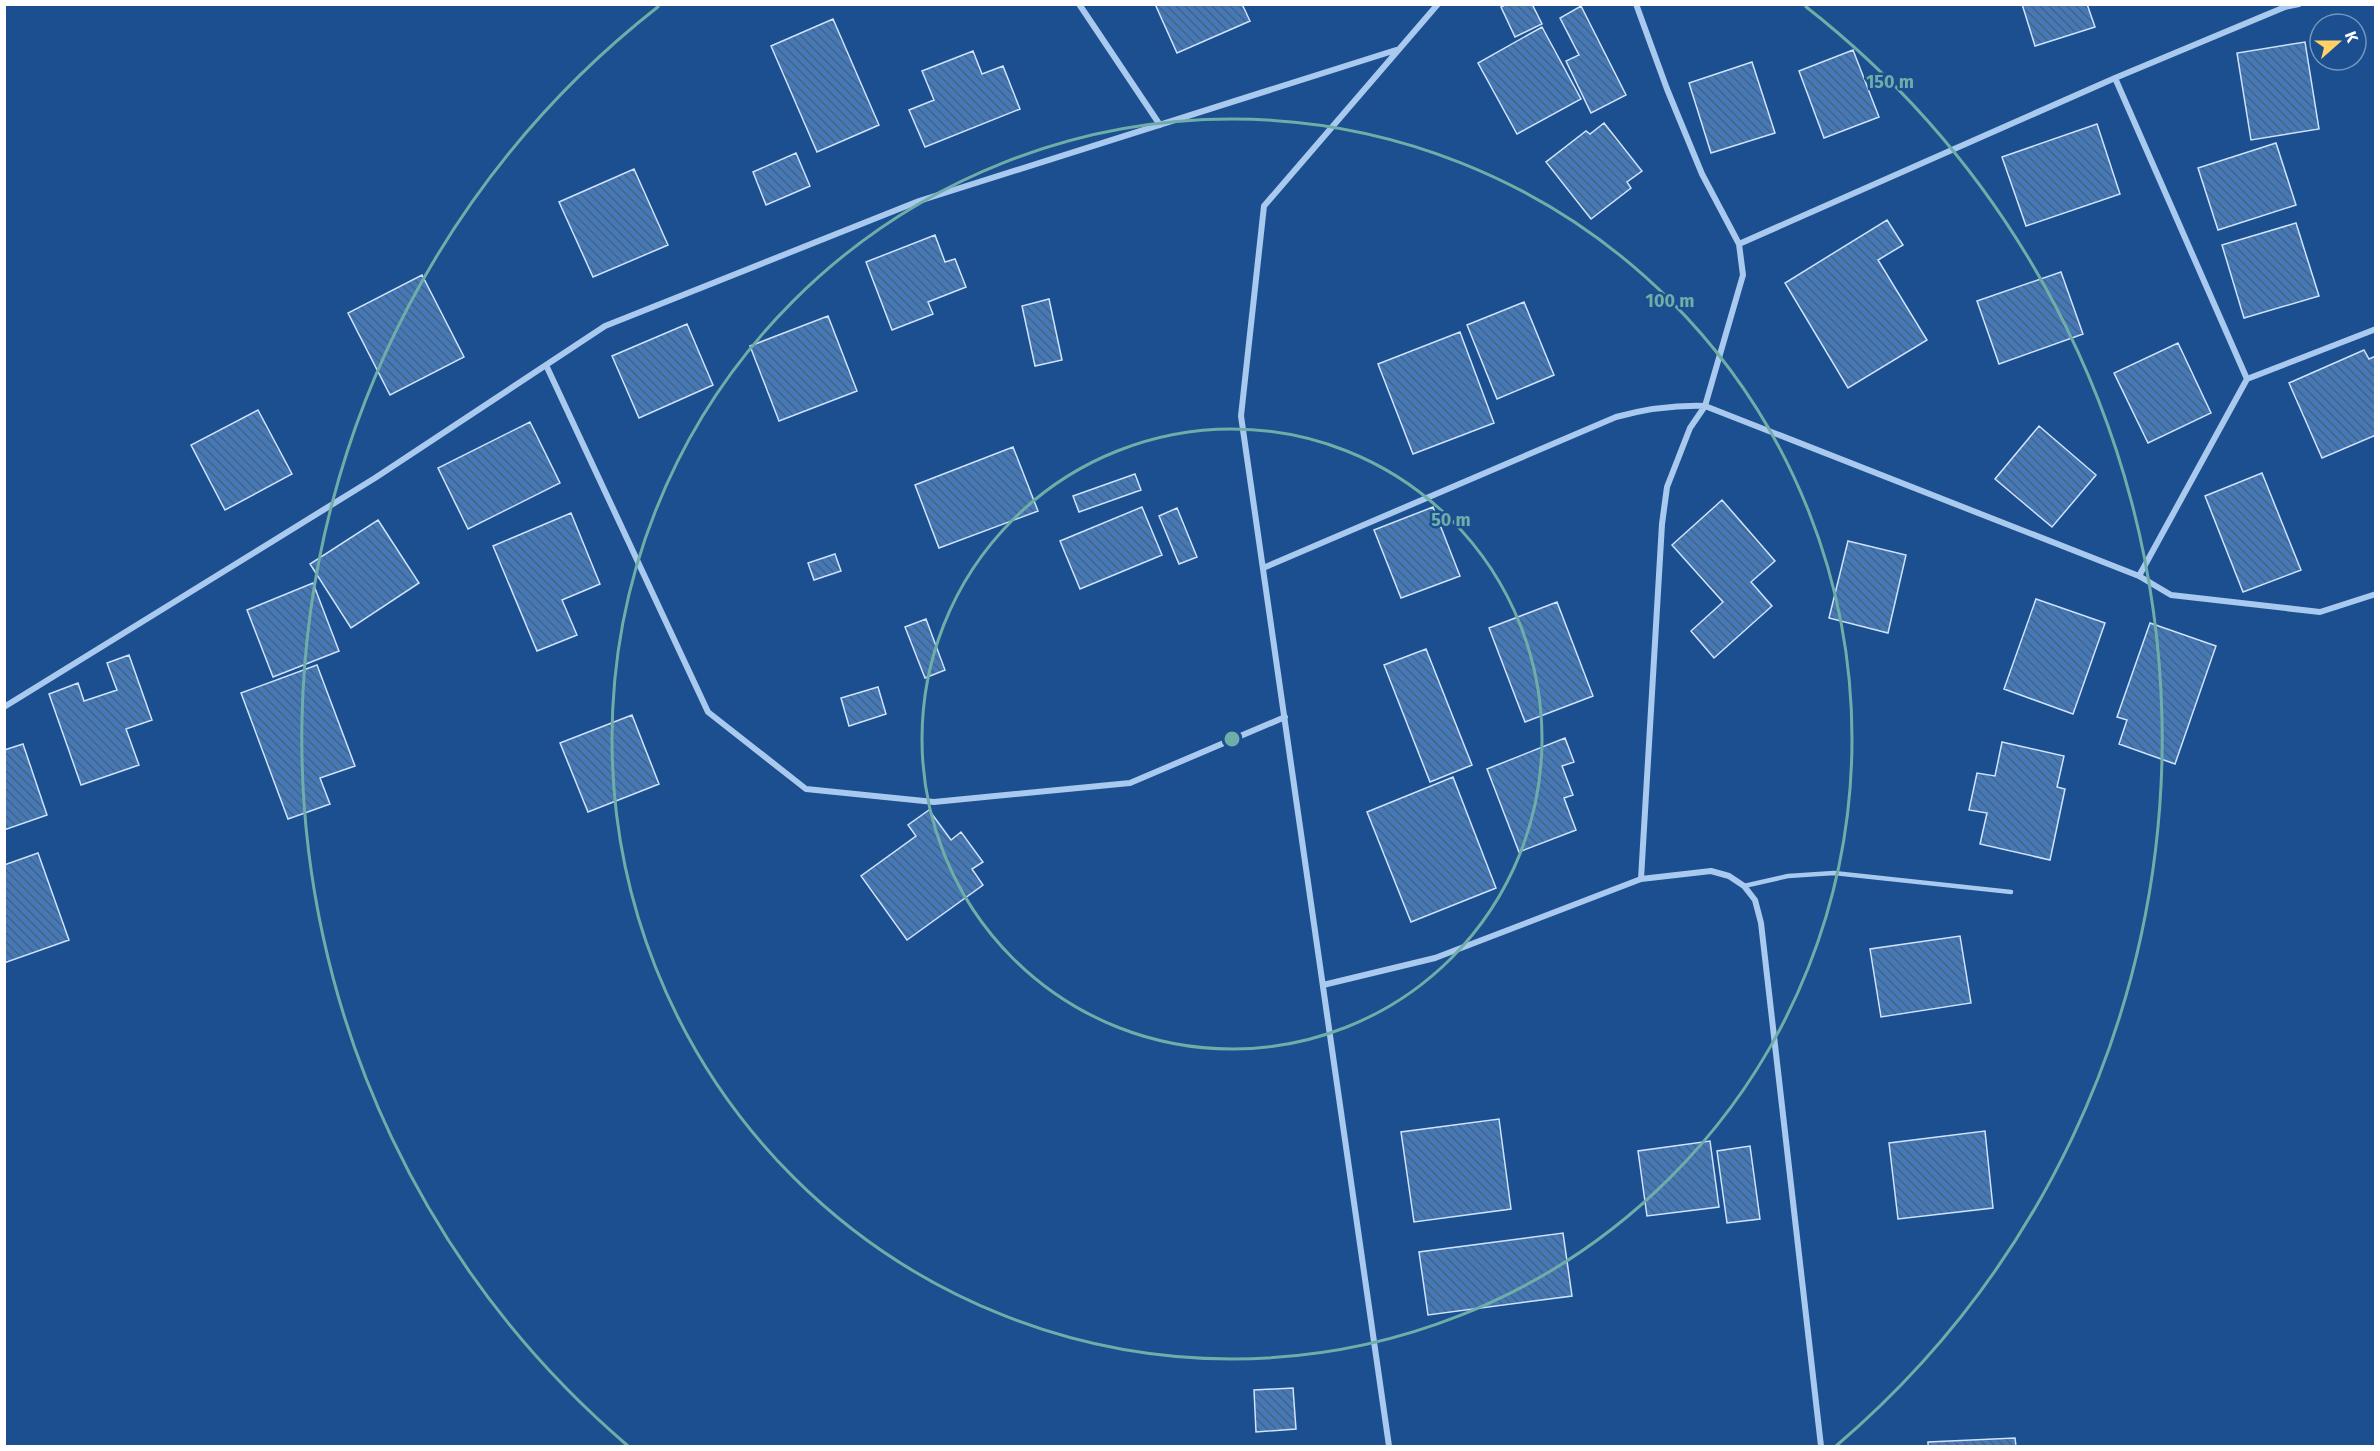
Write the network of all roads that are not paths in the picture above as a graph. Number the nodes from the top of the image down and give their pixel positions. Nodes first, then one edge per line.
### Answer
1 (1079, 4) edge
2 (1438, 4) edge
3 (1636, 4) edge
4 (2299, 4) edge
5 (1396, 50) junction
6 (2115, 78) junction
7 (1160, 125) junction
8 (1739, 244) junction
9 (2376, 330) edge
10 (546, 365) junction
11 (2247, 379) junction
12 (1705, 406) junction
13 (1263, 568) junction
14 (2139, 576) junction
15 (2376, 594) edge
16 (4, 707) edge
17 (1285, 717) junction
18 (1641, 879) junction
19 (1744, 886) junction
20 (2011, 892) dead end
21 (1323, 985) junction
22 (1389, 1446) edge
23 (1821, 1446) edge

1 - 7 street
2 - 5 street
3 - 8 street
4 - 6 street
5 - 7 street
5 - 13 street
6 - 8 street
6 - 11 street
7 - 10 street
8 - 12 street
9 - 11 street
10 - 16 street
10 - 17 street
11 - 14 street
12 - 13 street
12 - 14 street
12 - 18 street
13 - 17 street
14 - 15 street
17 - 21 street
18 - 19 street
18 - 21 street
19 - 20 lane
19 - 23 street
21 - 22 street

